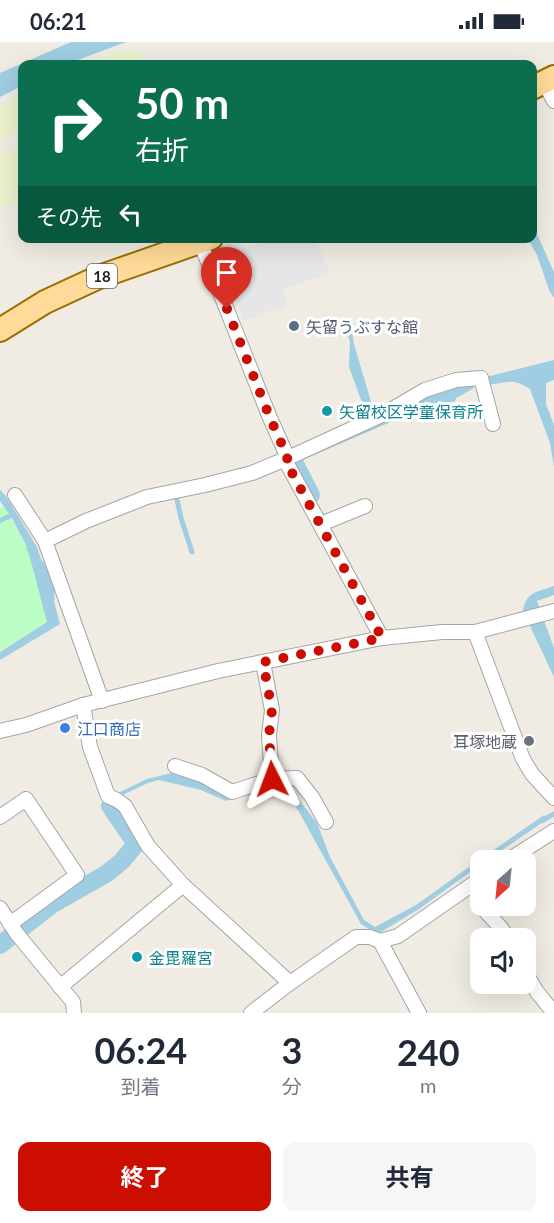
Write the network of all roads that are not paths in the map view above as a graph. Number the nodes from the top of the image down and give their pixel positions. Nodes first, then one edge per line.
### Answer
1 (196, 243) edge
2 (206, 243) edge
3 (0, 330) edge
4 (493, 424) dead end
5 (288, 463) junction
6 (15, 495) dead end
7 (365, 506) dead end
8 (321, 525) junction
9 (48, 548) junction
10 (552, 611) edge
11 (475, 632) junction
12 (382, 638) junction
13 (263, 662) junction
14 (102, 701) junction
15 (83, 705) junction
16 (0, 731) edge
17 (175, 766) dead end
18 (272, 779) junction
19 (554, 798) edge
20 (0, 817) edge
21 (326, 822) dead end
22 (554, 831) edge
23 (524, 850) edge
24 (183, 885) junction
25 (470, 887) edge
26 (467, 889) junction
27 (470, 893) edge
28 (0, 908) edge
29 (490, 916) edge
30 (501, 928) edge
31 (14, 929) junction
32 (380, 941) junction
33 (290, 983) junction
34 (60, 987) junction
35 (536, 989) edge
36 (74, 1013) edge
37 (251, 1013) edge
38 (419, 1013) edge
39 (554, 1013) edge

1 - 3 main road, 18
2 - 5 street
4 - 5 street
5 - 8 street
5 - 9 street
6 - 9 street
7 - 8 street
8 - 12 street
9 - 14 street
10 - 11 street
11 - 12 street
11 - 19 street
12 - 13 street
13 - 14 street
13 - 18 street
14 - 15 street
15 - 16 street
15 - 24 street
17 - 18 street
18 - 21 street
20 - 31 street
22 - 23 street
24 - 33 street
24 - 34 street
25 - 26 street
26 - 27 street
26 - 32 street
28 - 31 street
29 - 30 street
31 - 34 street
32 - 33 street
32 - 38 street
33 - 37 street
34 - 36 street
35 - 39 street

